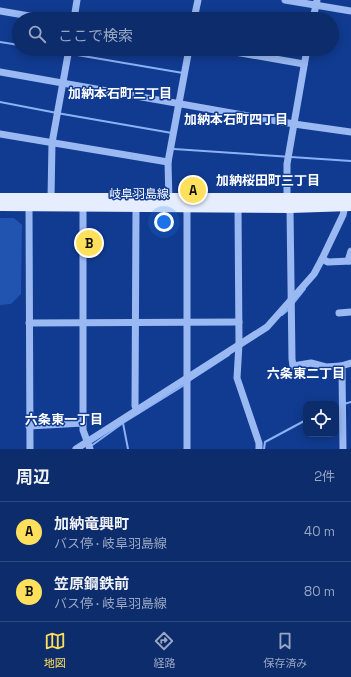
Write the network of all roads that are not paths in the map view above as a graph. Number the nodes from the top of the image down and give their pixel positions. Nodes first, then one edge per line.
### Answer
1 (77, 0) edge
2 (198, 0) edge
3 (285, 0) edge
4 (316, 3) edge
5 (0, 11) edge
6 (351, 11) edge
7 (75, 12) edge
8 (195, 12) edge
9 (12, 13) edge
10 (68, 56) edge
11 (188, 56) edge
12 (258, 56) edge
13 (306, 56) edge
14 (304, 64) junction
15 (0, 72) edge
16 (62, 82) junction
17 (180, 103) junction
18 (294, 124) junction
19 (351, 132) edge
20 (0, 134) edge
21 (52, 143) junction
22 (168, 162) junction
23 (0, 198) edge
24 (51, 198) junction
25 (169, 202) junction
26 (288, 203) junction
27 (349, 203) edge
28 (0, 206) edge
29 (29, 206) junction
30 (82, 207) junction
31 (136, 207) junction
32 (187, 207) junction
33 (238, 207) junction
34 (351, 252) edge
35 (322, 260) junction
36 (349, 261) edge
37 (291, 299) junction
38 (351, 312) edge
39 (339, 313) dead end
40 (83, 322) junction
41 (187, 322) junction
42 (239, 322) junction
43 (29, 323) junction
44 (135, 323) junction
45 (239, 344) junction
46 (351, 363) edge
47 (341, 366) junction
48 (188, 377) junction
49 (137, 411) junction
50 (83, 424) junction
51 (29, 426) junction
52 (88, 441) junction
53 (30, 449) edge
54 (76, 449) edge
55 (90, 449) edge
56 (187, 449) edge
57 (259, 449) edge
58 (343, 449) edge

1 - 7 street
2 - 8 street
3 - 4 street
4 - 6 street
5 - 9 street
10 - 16 street
11 - 17 street
12 - 14 street
13 - 14 street
14 - 18 street
15 - 16 street
16 - 17 street
16 - 21 street
17 - 18 street
17 - 22 street
18 - 19 street
18 - 26 street
20 - 21 street
21 - 22 street
21 - 24 street
22 - 25 street
23 - 24 main road, 岐阜羽島線
24 - 25 main road, 岐阜羽島線
25 - 26 main road, 岐阜羽島線
25 - 31 main road, 岐阜羽島線
25 - 32 main road, 岐阜羽島線
26 - 27 main road, 岐阜羽島線
26 - 33 main road, 岐阜羽島線
26 - 37 street
27 - 35 street
28 - 29 main road, 岐阜羽島線
29 - 30 main road, 岐阜羽島線
29 - 43 street
30 - 31 main road, 岐阜羽島線
30 - 40 street
31 - 44 street
32 - 33 main road, 岐阜羽島線
32 - 41 street
33 - 42 street
34 - 36 street
35 - 36 street
35 - 37 street
37 - 45 street
37 - 47 street
38 - 39 street
40 - 43 street
40 - 44 street
40 - 50 street
41 - 42 street
41 - 44 street
41 - 48 street
42 - 45 street
43 - 51 street
44 - 49 street
45 - 48 street
45 - 57 street
46 - 47 street
47 - 58 street
48 - 49 street
48 - 56 street
49 - 52 street
50 - 51 street
50 - 52 street
51 - 53 street
52 - 54 street
52 - 55 street

